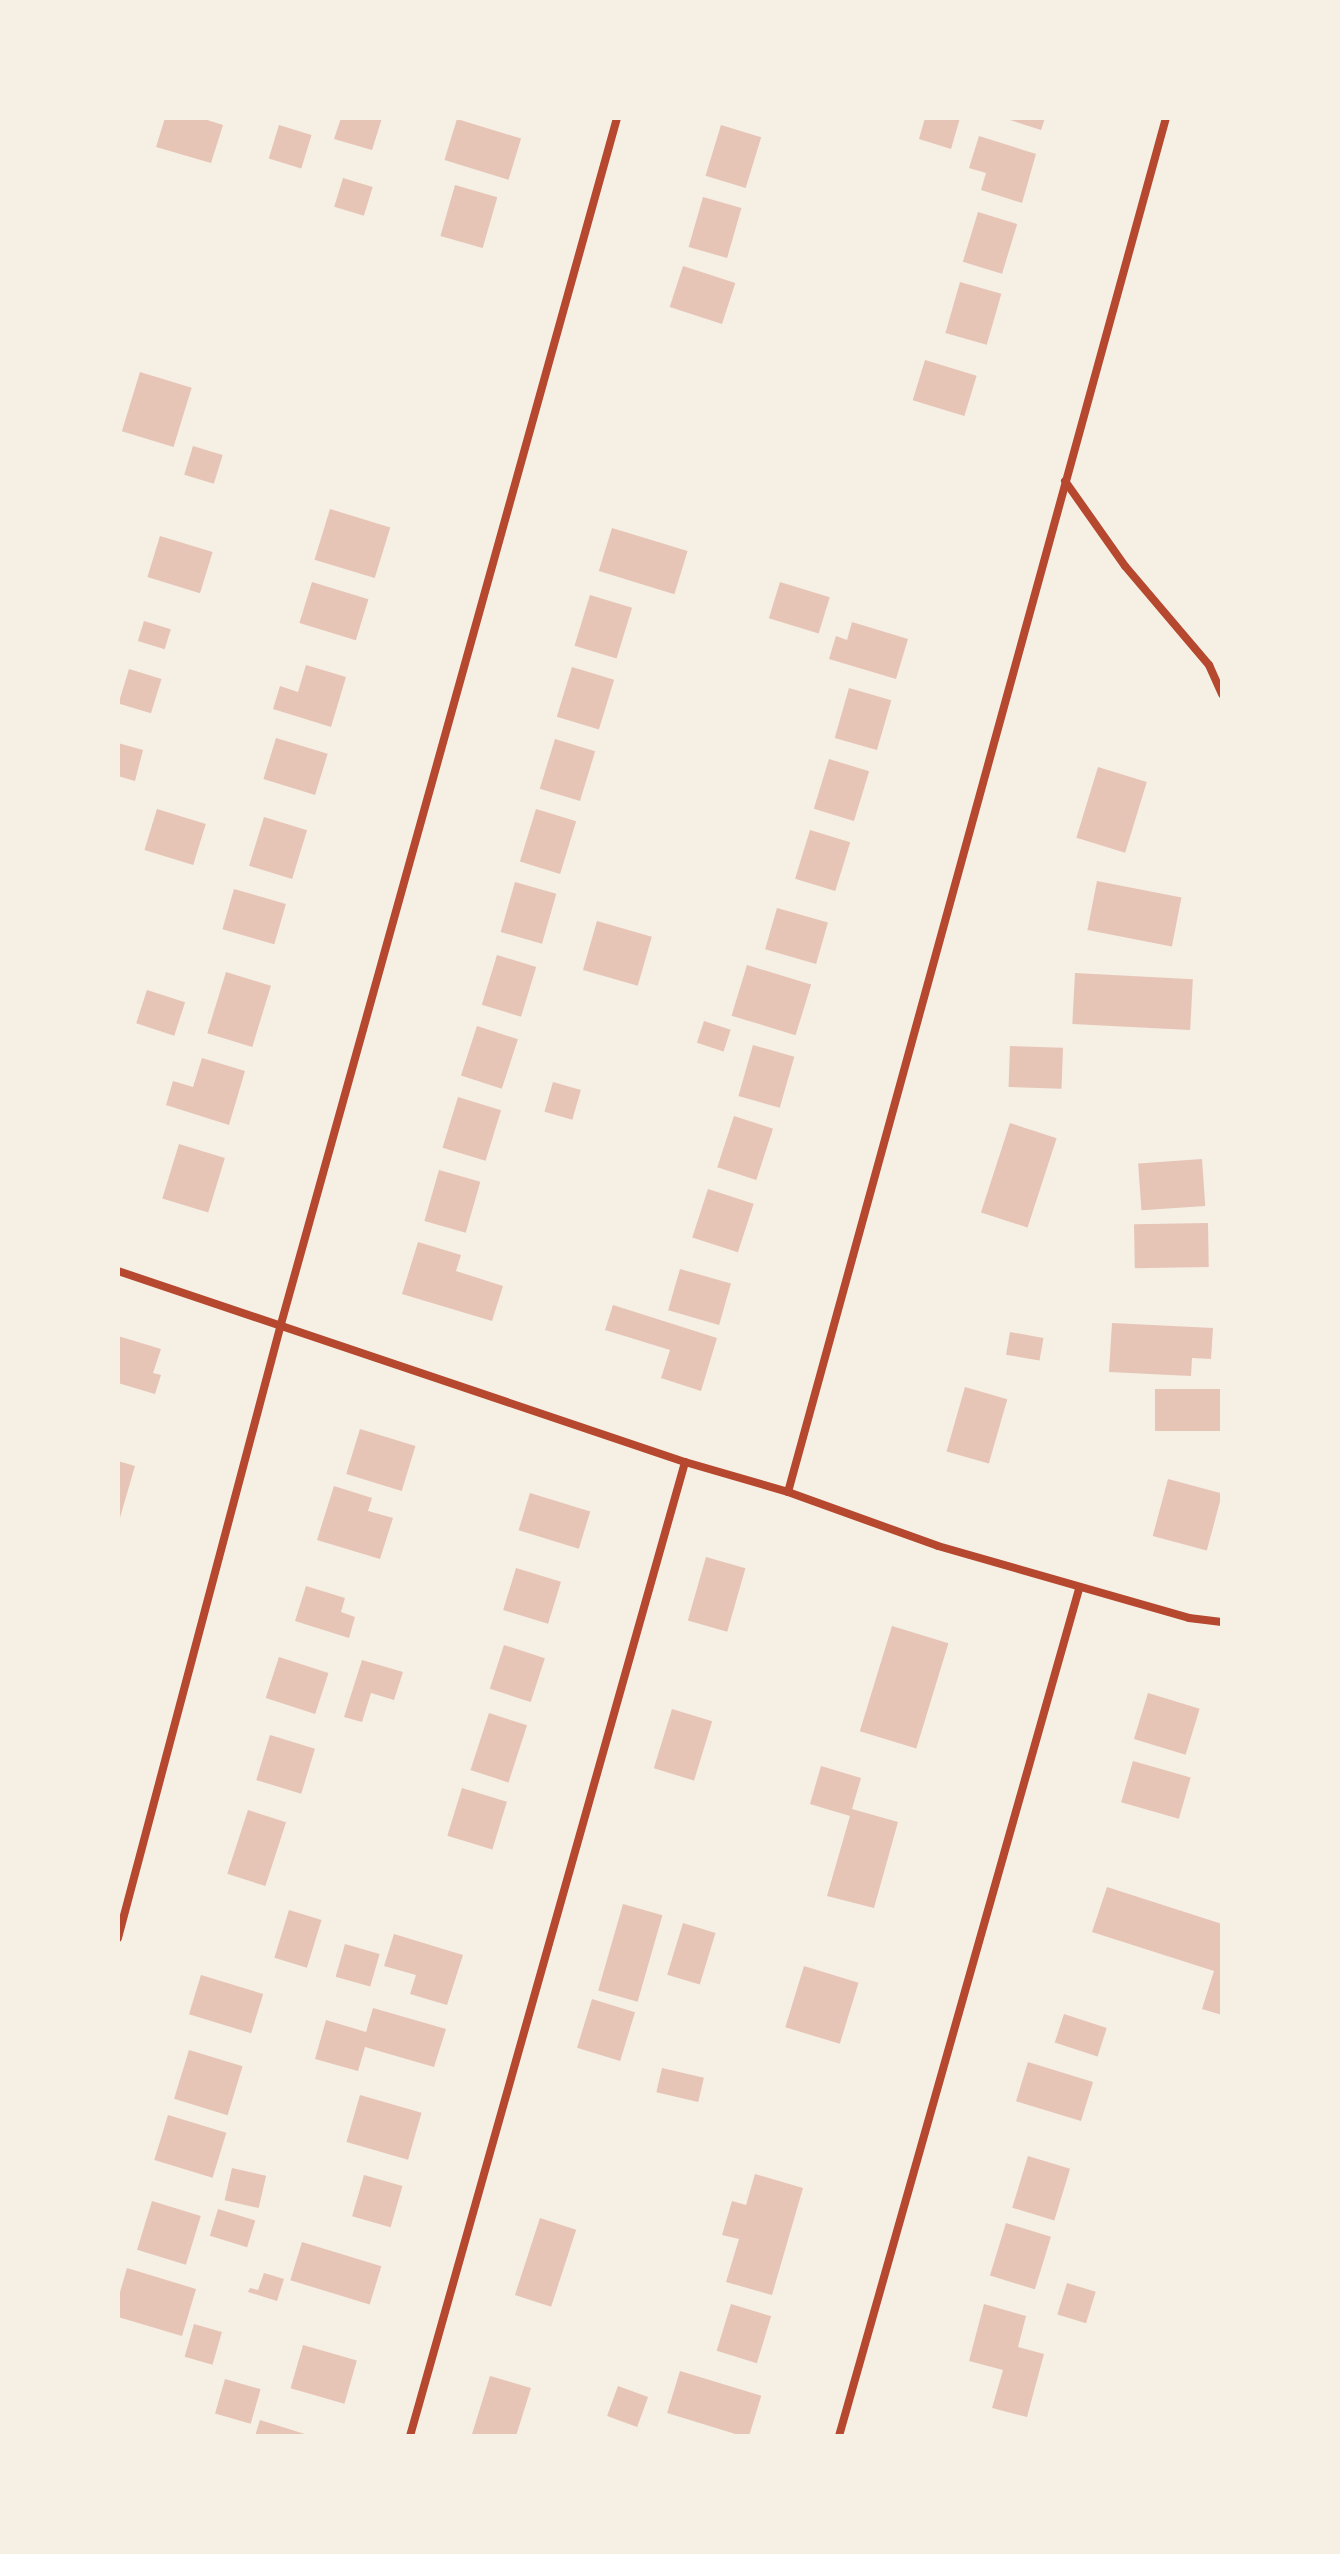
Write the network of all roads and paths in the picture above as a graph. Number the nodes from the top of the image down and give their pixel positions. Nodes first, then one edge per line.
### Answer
1 (617, 118) edge
2 (1166, 118) edge
3 (1065, 481) junction
4 (1222, 694) edge
5 (118, 1271) edge
6 (281, 1324) junction
7 (685, 1462) junction
8 (788, 1492) junction
9 (1079, 1589) junction
10 (1222, 1622) edge
11 (118, 1938) edge
12 (410, 2436) edge
13 (839, 2436) edge

1 - 6 street
2 - 3 street
3 - 4 street
3 - 8 street
5 - 6 street
6 - 7 street
6 - 11 street
7 - 8 street
7 - 12 street
8 - 9 street
9 - 10 street
9 - 13 street

